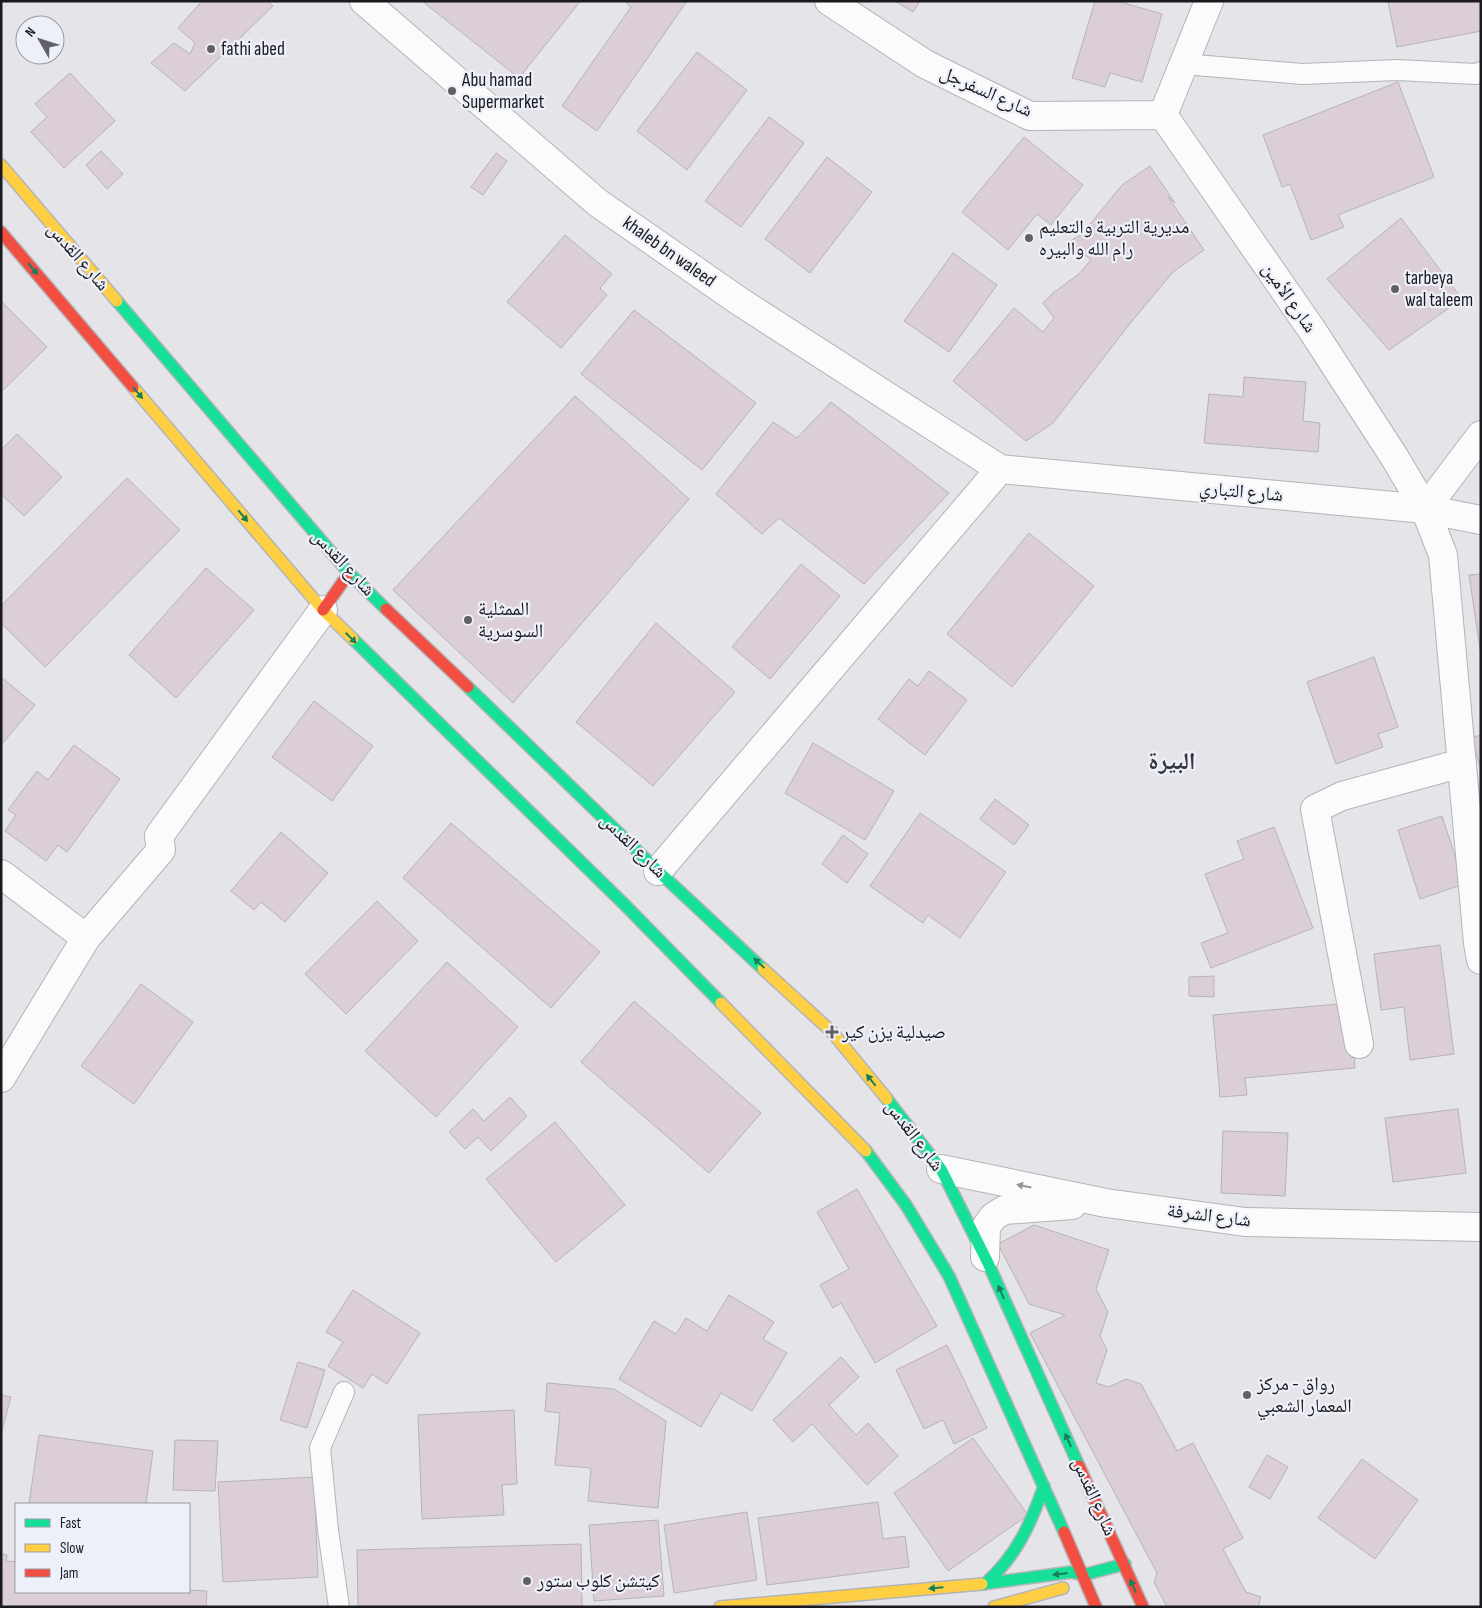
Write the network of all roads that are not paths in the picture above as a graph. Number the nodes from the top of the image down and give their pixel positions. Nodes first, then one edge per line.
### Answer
1 (364, 1) edge
2 (829, 1) edge
3 (1209, 1) edge
4 (1184, 64) junction
5 (1481, 72) edge
6 (1163, 115) junction
7 (1, 165) edge
8 (1, 232) edge
9 (1481, 435) edge
10 (1000, 469) junction
11 (1425, 509) junction
12 (1481, 520) edge
13 (349, 573) junction
14 (323, 610) junction
15 (1462, 763) junction
16 (658, 871) junction
17 (1, 874) edge
18 (86, 938) junction
19 (1481, 960) edge
20 (1359, 1044) dead end
21 (1, 1078) edge
22 (941, 1169) junction
23 (1106, 1203) junction
24 (1481, 1227) edge
25 (985, 1256) junction
26 (344, 1392) dead end
27 (1044, 1486) junction
28 (1125, 1564) junction
29 (1083, 1575) junction
30 (985, 1584) junction
31 (339, 1607) edge
32 (720, 1607) edge
33 (994, 1607) edge
34 (1096, 1607) edge
35 (1143, 1607) edge

1 - 10 street, khaleb bn waleed
2 - 6 street, شارع السفرجل
3 - 4 street
4 - 5 lane
4 - 6 street
6 - 11 street, شارع الأمين
7 - 13 main road, شارع القدس
8 -> 14 main road
9 - 11 street
10 - 11 street, شارع التباري
10 - 16 street
11 - 12 street, شارع التباري
11 - 15 street, شارع الأمين
13 - 14 main road
13 - 16 main road, شارع القدس
14 - 18 street
14 -> 27 main road
15 - 19 street, شارع الأمين
15 - 20 street
22 -> 16 main road, شارع القدس
17 - 18 street
18 - 21 street
23 -> 22 street, شارع الشرفة
22 - 25 main road, شارع القدس
23 - 24 street, شارع الشرفة
23 - 25 street
28 -> 25 main road, شارع القدس
26 - 31 lane
27 - 29 main road
27 - 30 main road
28 - 29 main road
35 -> 28 main road, شارع القدس
29 -> 30 main road
29 - 33 main road
29 - 34 main road
30 -> 32 main road

